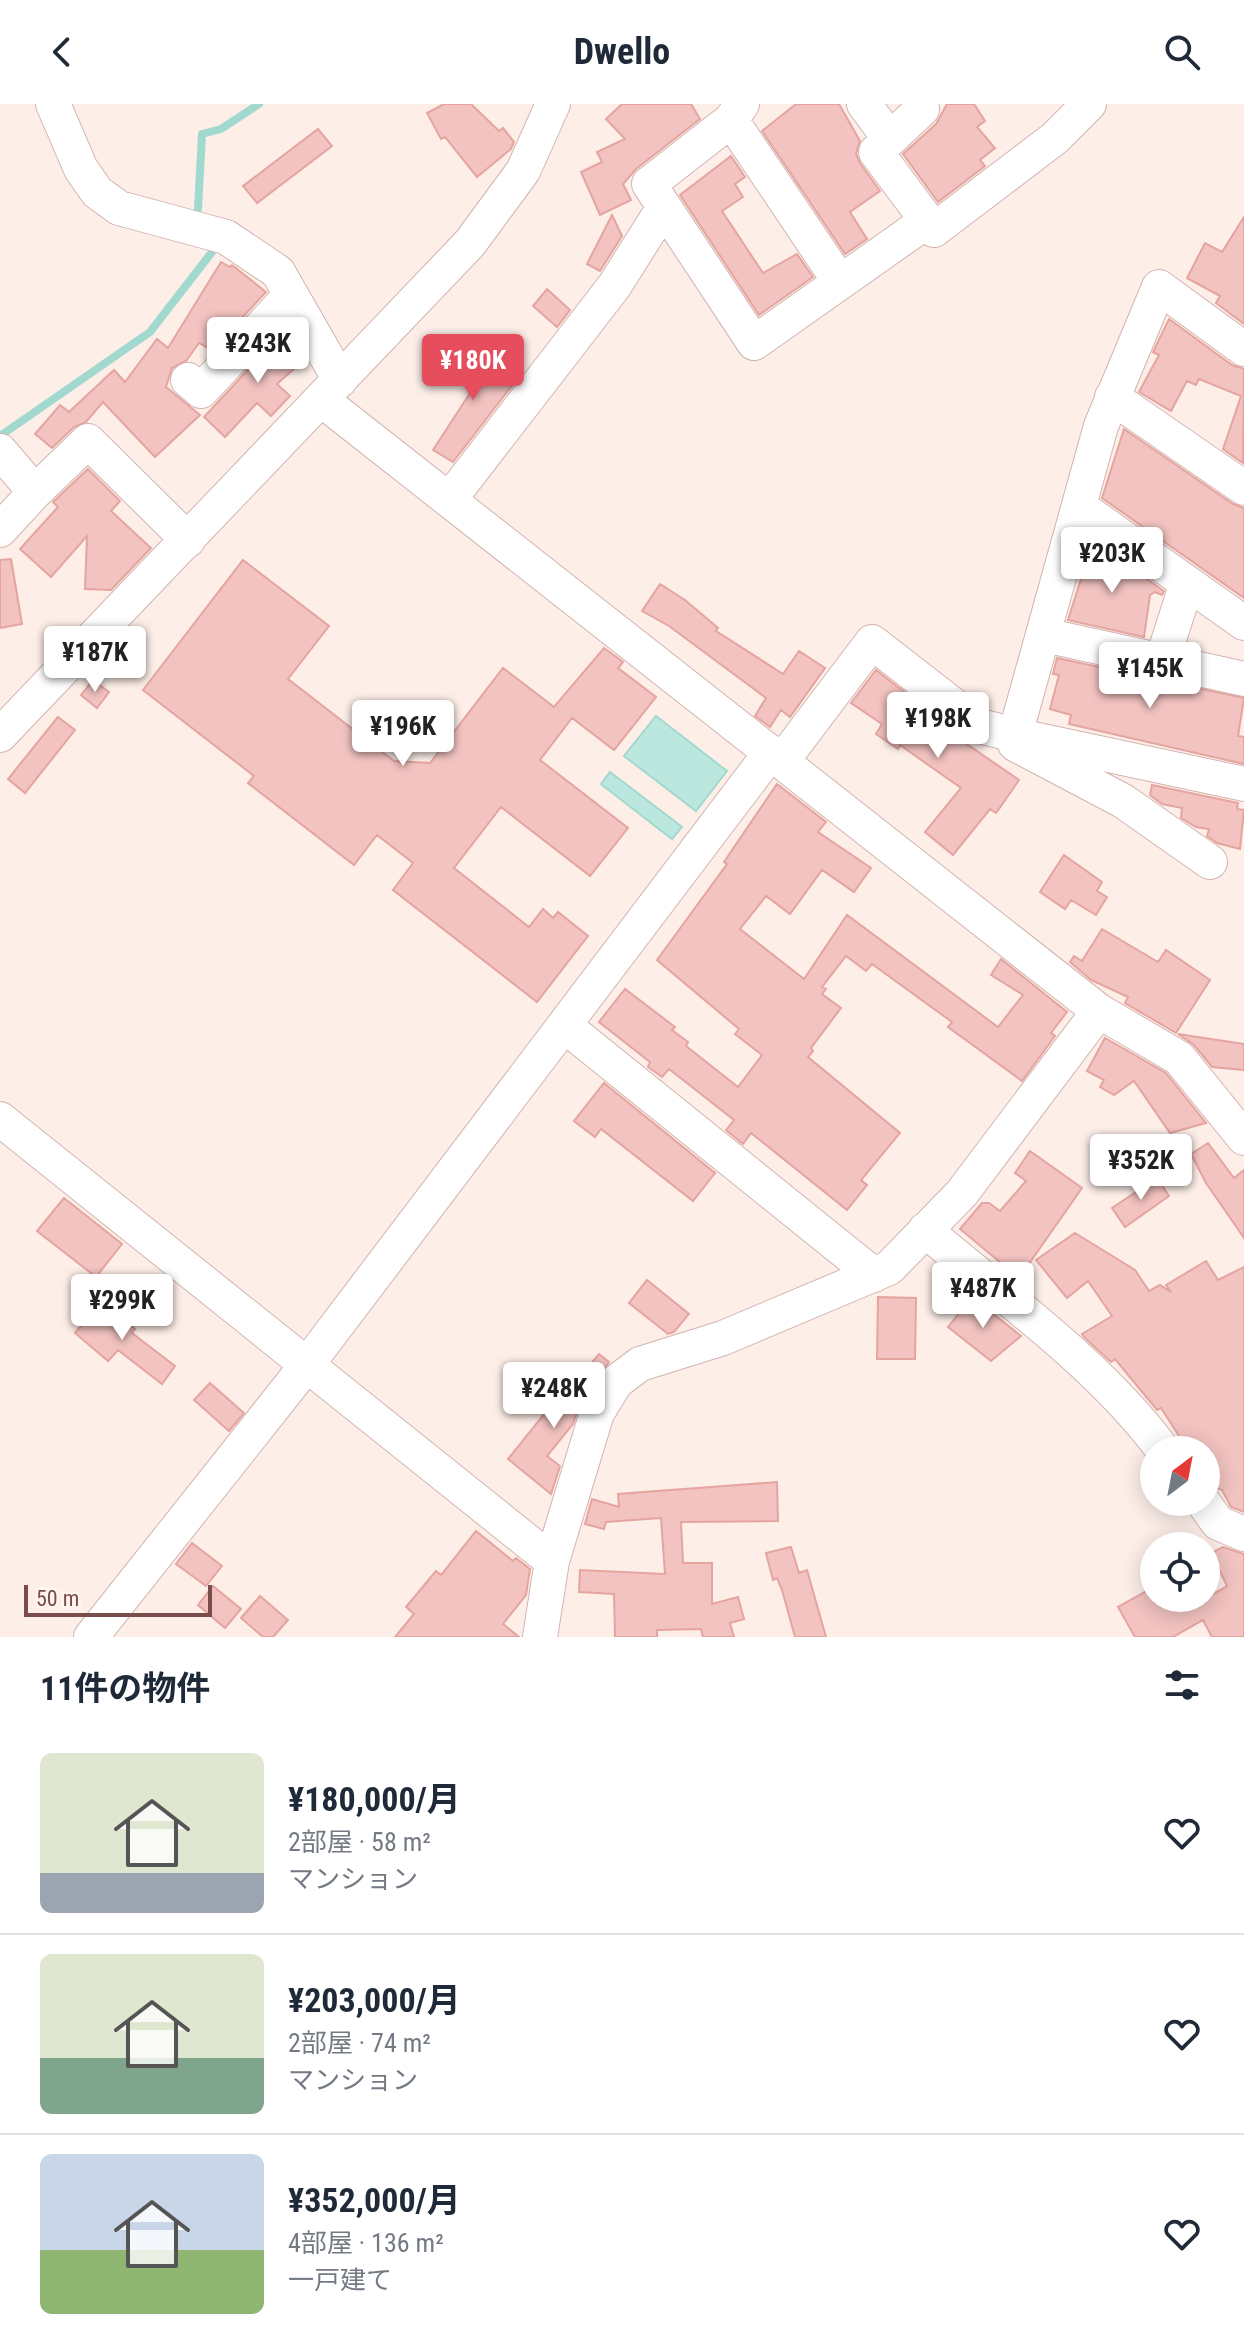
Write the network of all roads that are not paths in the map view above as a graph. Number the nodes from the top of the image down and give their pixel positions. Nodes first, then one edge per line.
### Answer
1 (53, 104) edge
2 (553, 104) edge
3 (864, 104) edge
4 (921, 104) edge
5 (1089, 104) edge
6 (736, 112) edge
7 (890, 139) junction
8 (664, 207) junction
9 (927, 221) junction
10 (840, 282) junction
11 (291, 295) junction
12 (1244, 349) edge
13 (188, 380) dead end
14 (331, 390) junction
15 (1112, 397) junction
16 (0, 451) edge
17 (1244, 488) edge
18 (35, 492) junction
19 (449, 500) junction
20 (1080, 507) junction
21 (0, 530) edge
22 (188, 540) junction
23 (1187, 583) junction
24 (1244, 623) edge
25 (1044, 635) junction
26 (1162, 661) junction
27 (1244, 679) edge
28 (1004, 733) junction
29 (0, 735) edge
30 (776, 757) junction
31 (1244, 784) edge
32 (1210, 862) dead end
33 (1099, 1011) junction
34 (565, 1026) junction
35 (0, 1119) edge
36 (1244, 1138) edge
37 (925, 1230) junction
38 (874, 1275) junction
39 (306, 1366) junction
40 (1152, 1436) edge
41 (1213, 1516) edge
42 (1244, 1534) edge
43 (552, 1561) junction
44 (91, 1637) edge
45 (540, 1637) edge

1 - 11 street
2 - 14 street
3 - 7 street
4 - 7 street
5 - 9 street
6 - 8 street
6 - 10 street
7 - 9 street
8 - 10 street
8 - 19 street
9 - 10 street
11 - 13 street
11 - 14 street
12 - 15 street
14 - 19 street
14 - 22 street
15 - 17 street
15 - 20 street
16 - 18 street
18 - 21 street
18 - 22 street
19 - 30 street
20 - 23 street
20 - 25 street
22 - 29 street
23 - 24 street
23 - 26 street
25 - 26 street
25 - 28 street
26 - 27 street
28 - 30 street
28 - 31 street
28 - 32 street
30 - 33 street
30 - 34 street
33 - 36 street
33 - 37 street
34 - 38 street
34 - 39 street
35 - 39 street
37 - 38 street
37 - 40 street
38 - 43 street
39 - 43 street
39 - 44 street
41 - 42 street
43 - 45 street

